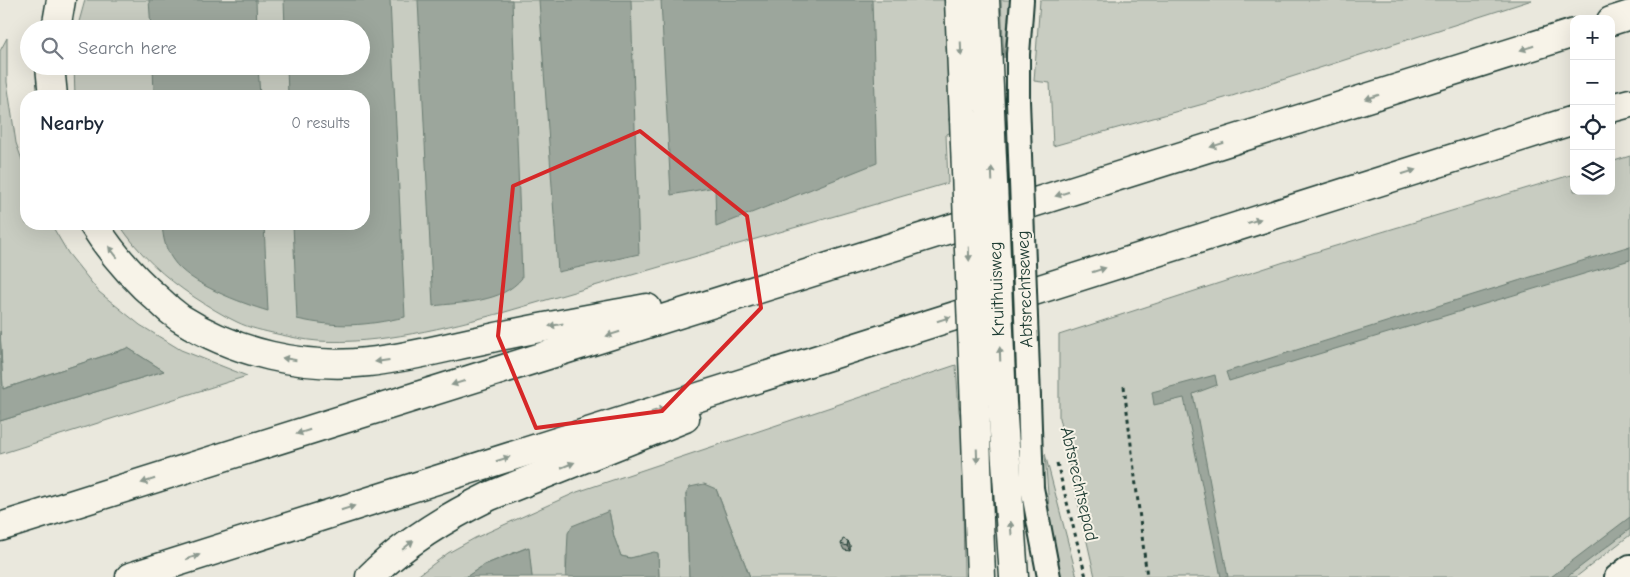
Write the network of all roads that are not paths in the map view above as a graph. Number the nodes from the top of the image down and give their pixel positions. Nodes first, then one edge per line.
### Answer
1 (61, 0) edge
2 (959, 0) edge
3 (985, 0) edge
4 (1022, 0) edge
5 (1630, 15) edge
6 (58, 20) edge
7 (1615, 20) edge
8 (1570, 34) edge
9 (51, 75) edge
10 (52, 90) edge
11 (1630, 102) edge
12 (1615, 107) edge
13 (1570, 121) edge
14 (97, 230) edge
15 (776, 283) junction
16 (897, 334) junction
17 (1015, 400) junction
18 (0, 528) edge
19 (1630, 566) edge
20 (130, 577) edge
21 (370, 577) edge
22 (980, 577) edge
23 (1014, 577) edge
24 (1049, 577) edge
25 (1616, 577) edge

1 - 6 main road
2 -> 22 main road, Kruithuisweg, bridge
17 -> 3 main road, Kruithuisweg, bridge
4 - 17 street, Abtsrechtseweg, bridge
5 - 7 main road
8 -> 15 main road
9 - 10 main road
11 - 12 main road
16 -> 13 main road
15 -> 14 main road
15 -> 18 main road
20 -> 16 main road
21 -> 16 main road
23 -> 17 main road, Kruithuisweg
17 - 24 street, Abtsrechtseweg
19 - 25 street

